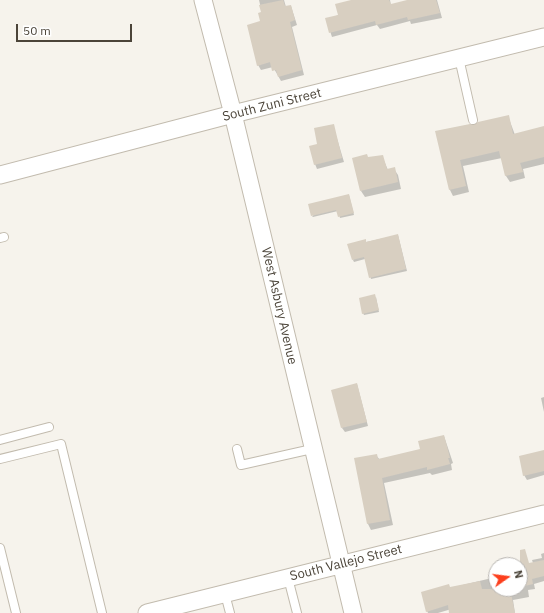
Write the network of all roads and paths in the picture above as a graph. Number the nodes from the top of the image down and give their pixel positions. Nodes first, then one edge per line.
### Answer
1 (203, 0) edge
2 (544, 37) edge
3 (459, 58) junction
4 (234, 114) junction
5 (473, 120) dead end
6 (0, 175) edge
7 (49, 427) dead end
8 (0, 440) edge
9 (236, 449) dead end
10 (312, 449) junction
11 (0, 459) edge
12 (544, 514) edge
13 (0, 548) edge
14 (342, 564) junction
15 (288, 578) junction
16 (225, 594) junction
17 (166, 611) edge
18 (16, 613) edge
19 (102, 613) edge
20 (148, 613) edge
21 (230, 613) edge
22 (297, 613) edge
23 (353, 613) edge

1 - 4 street, West Asbury Avenue
2 - 3 street, South Zuni Street
3 - 4 street, South Zuni Street
3 - 5 lane
4 - 6 street, South Zuni Street
4 - 10 street, West Asbury Avenue
7 - 8 lane
9 - 10 lane
10 - 14 street, West Asbury Avenue
11 - 19 lane
12 - 14 street, South Vallejo Street
13 - 18 lane
14 - 15 street, South Vallejo Street
14 - 23 street, West Asbury Avenue
15 - 16 street, South Vallejo Street
15 - 22 lane
16 - 17 street, South Vallejo Street
16 - 21 lane
17 - 20 street, South Vallejo Street

